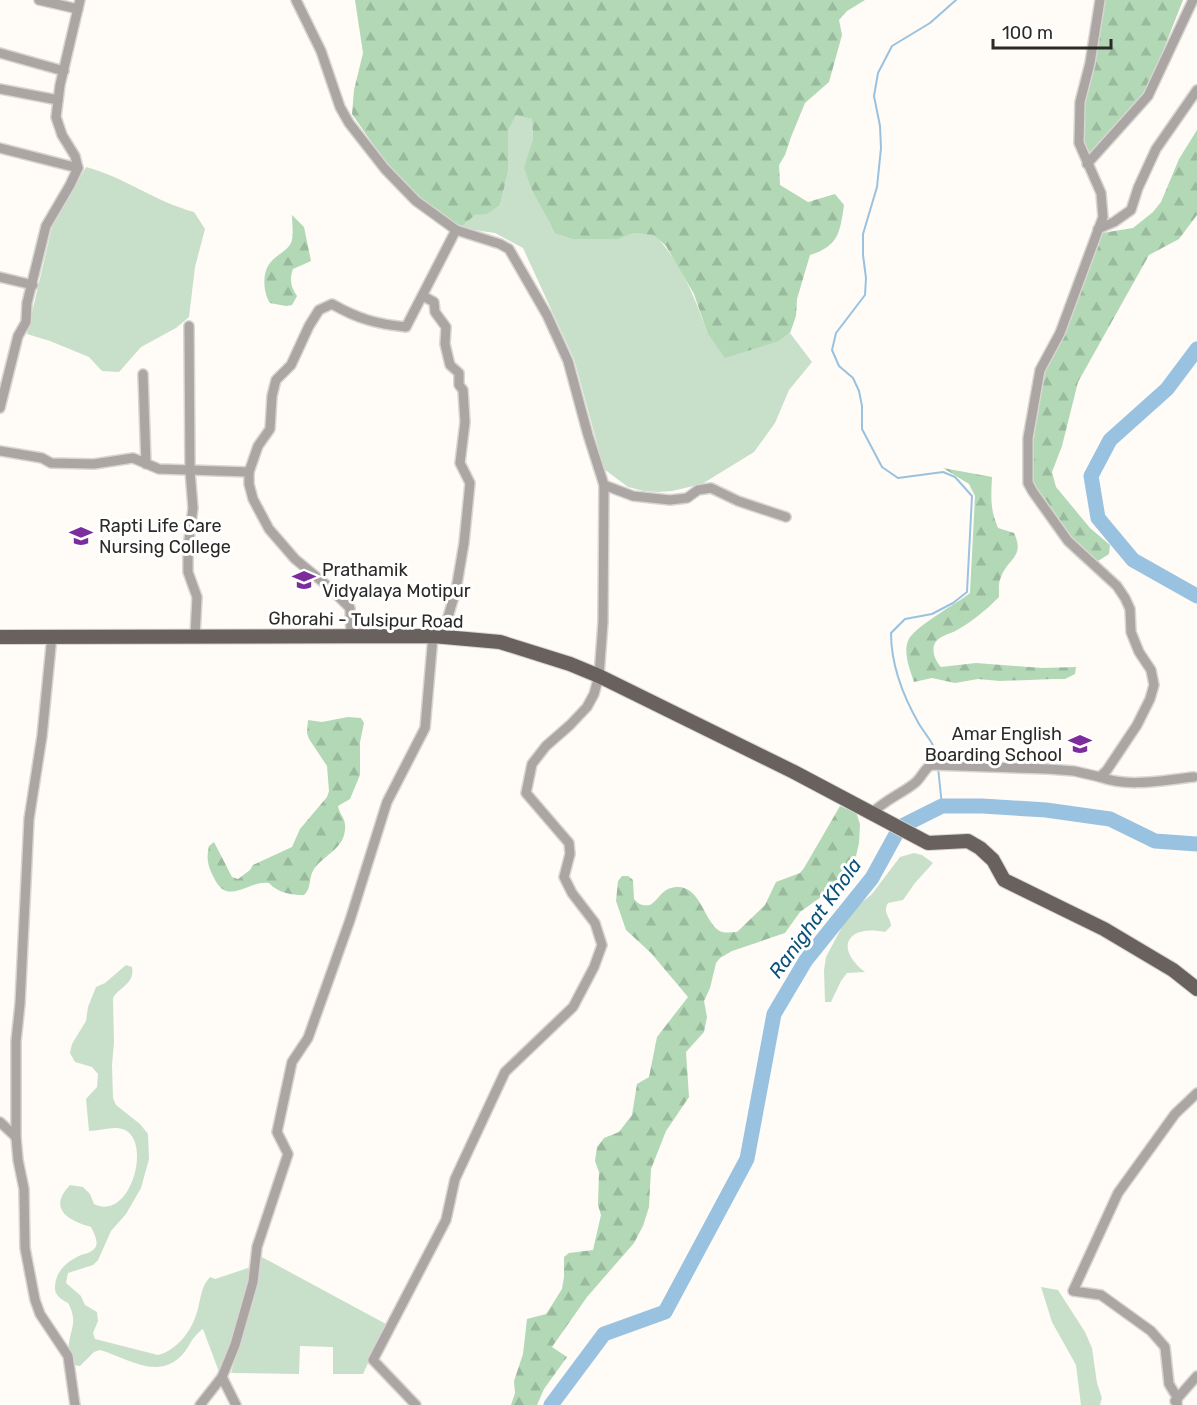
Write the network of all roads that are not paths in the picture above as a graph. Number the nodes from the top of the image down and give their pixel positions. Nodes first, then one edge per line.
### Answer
1 (39, 0) edge
2 (296, 0) edge
3 (1100, 0) edge
4 (1193, 0) edge
5 (79, 4) edge
6 (0, 53) edge
7 (64, 71) junction
8 (0, 90) edge
9 (1197, 90) edge
10 (58, 100) junction
11 (0, 148) edge
12 (1087, 164) junction
13 (78, 168) junction
14 (1098, 229) junction
15 (456, 230) junction
16 (0, 277) edge
17 (33, 285) junction
18 (423, 296) junction
19 (189, 326) dead end
20 (143, 374) dead end
21 (0, 408) edge
22 (0, 451) edge
23 (146, 464) junction
24 (190, 471) junction
25 (249, 472) junction
26 (604, 485) junction
27 (786, 518) dead end
28 (351, 635) junction
29 (0, 636) edge
30 (52, 636) junction
31 (195, 636) junction
32 (438, 636) junction
33 (599, 676) junction
34 (1100, 777) junction
35 (1194, 777) dead end
36 (872, 813) junction
37 (1197, 989) edge
38 (1197, 1093) edge
39 (0, 1122) edge
40 (16, 1137) junction
41 (1197, 1376) edge
42 (222, 1377) junction
43 (1175, 1402) edge
44 (75, 1405) edge
45 (200, 1405) edge
46 (236, 1405) edge
47 (416, 1405) edge

1 - 5 street
2 - 15 street
3 - 12 street
4 - 12 street
5 - 7 street
6 - 7 street
7 - 10 street
8 - 10 street
9 - 14 street
10 - 13 street
11 - 13 street
12 - 14 street
13 - 17 street
14 - 34 street
15 - 18 street
15 - 26 street
16 - 17 street
17 - 21 street
18 - 25 street
18 - 32 street
19 - 24 street
20 - 23 street
22 - 23 street
23 - 24 street
24 - 25 street
24 - 31 street
25 - 28 street
26 - 27 street
26 - 33 street
28 - 31 main road, Ghorahi - Tulsipur Road
28 - 32 main road, Ghorahi - Tulsipur Road
29 - 30 main road, Ghorahi - Tulsipur Road
30 - 31 main road, Ghorahi - Tulsipur Road
30 - 40 street
32 - 33 main road, Ghorahi - Tulsipur Road
32 - 42 street
33 - 36 main road, Ghorahi - Tulsipur Road
33 - 47 street
34 - 35 street
34 - 36 street
36 - 37 main road, Ghorahi - Tulsipur Road
38 - 43 street
39 - 40 street
40 - 44 street
41 - 43 street
42 - 45 street
42 - 46 street

